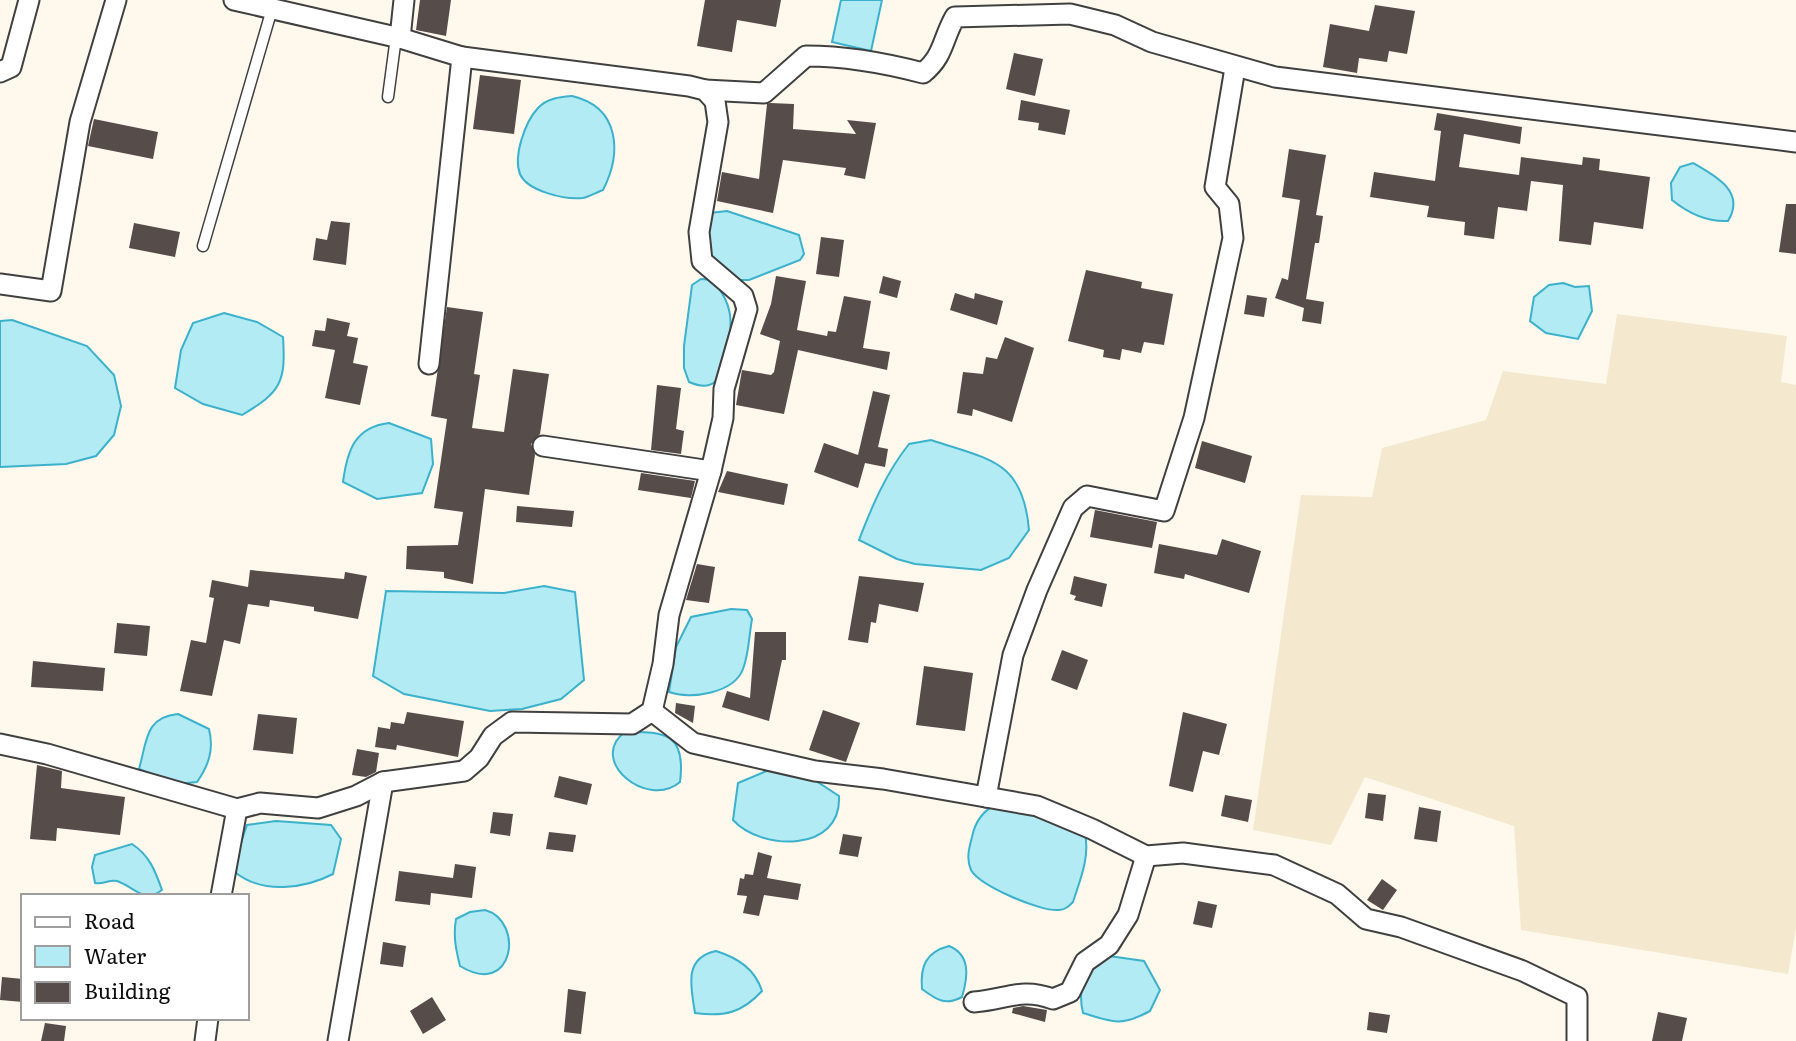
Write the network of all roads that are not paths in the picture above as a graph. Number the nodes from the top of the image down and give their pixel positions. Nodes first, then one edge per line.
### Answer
1 (29, 0) edge
2 (116, 0) edge
3 (234, 0) edge
4 (404, 0) edge
5 (272, 9) junction
6 (398, 38) junction
7 (462, 57) junction
8 (1235, 68) junction
9 (0, 72) edge
10 (705, 90) junction
11 (388, 97) dead end
12 (1796, 142) edge
13 (203, 246) dead end
14 (0, 284) edge
15 (429, 364) dead end
16 (543, 446) dead end
17 (710, 471) junction
18 (652, 711) junction
19 (0, 744) edge
20 (383, 782) junction
21 (986, 797) junction
22 (237, 809) junction
23 (1146, 856) junction
24 (221, 894) edge
25 (974, 1002) dead end
26 (208, 1020) edge
27 (205, 1041) edge
28 (338, 1041) edge
29 (1577, 1041) edge

1 - 9 street
2 - 14 street
3 - 5 street
4 - 6 street
5 - 6 street
5 - 13 lane
6 - 7 street
6 - 11 lane
7 - 10 street
7 - 15 street
8 - 10 street
8 - 12 street
8 - 21 street
10 - 17 street
16 - 17 street
17 - 18 street
18 - 20 street
18 - 21 street
19 - 22 street
20 - 22 street
20 - 28 street
21 - 23 street
22 - 24 street
23 - 25 street
23 - 29 street
26 - 27 street

